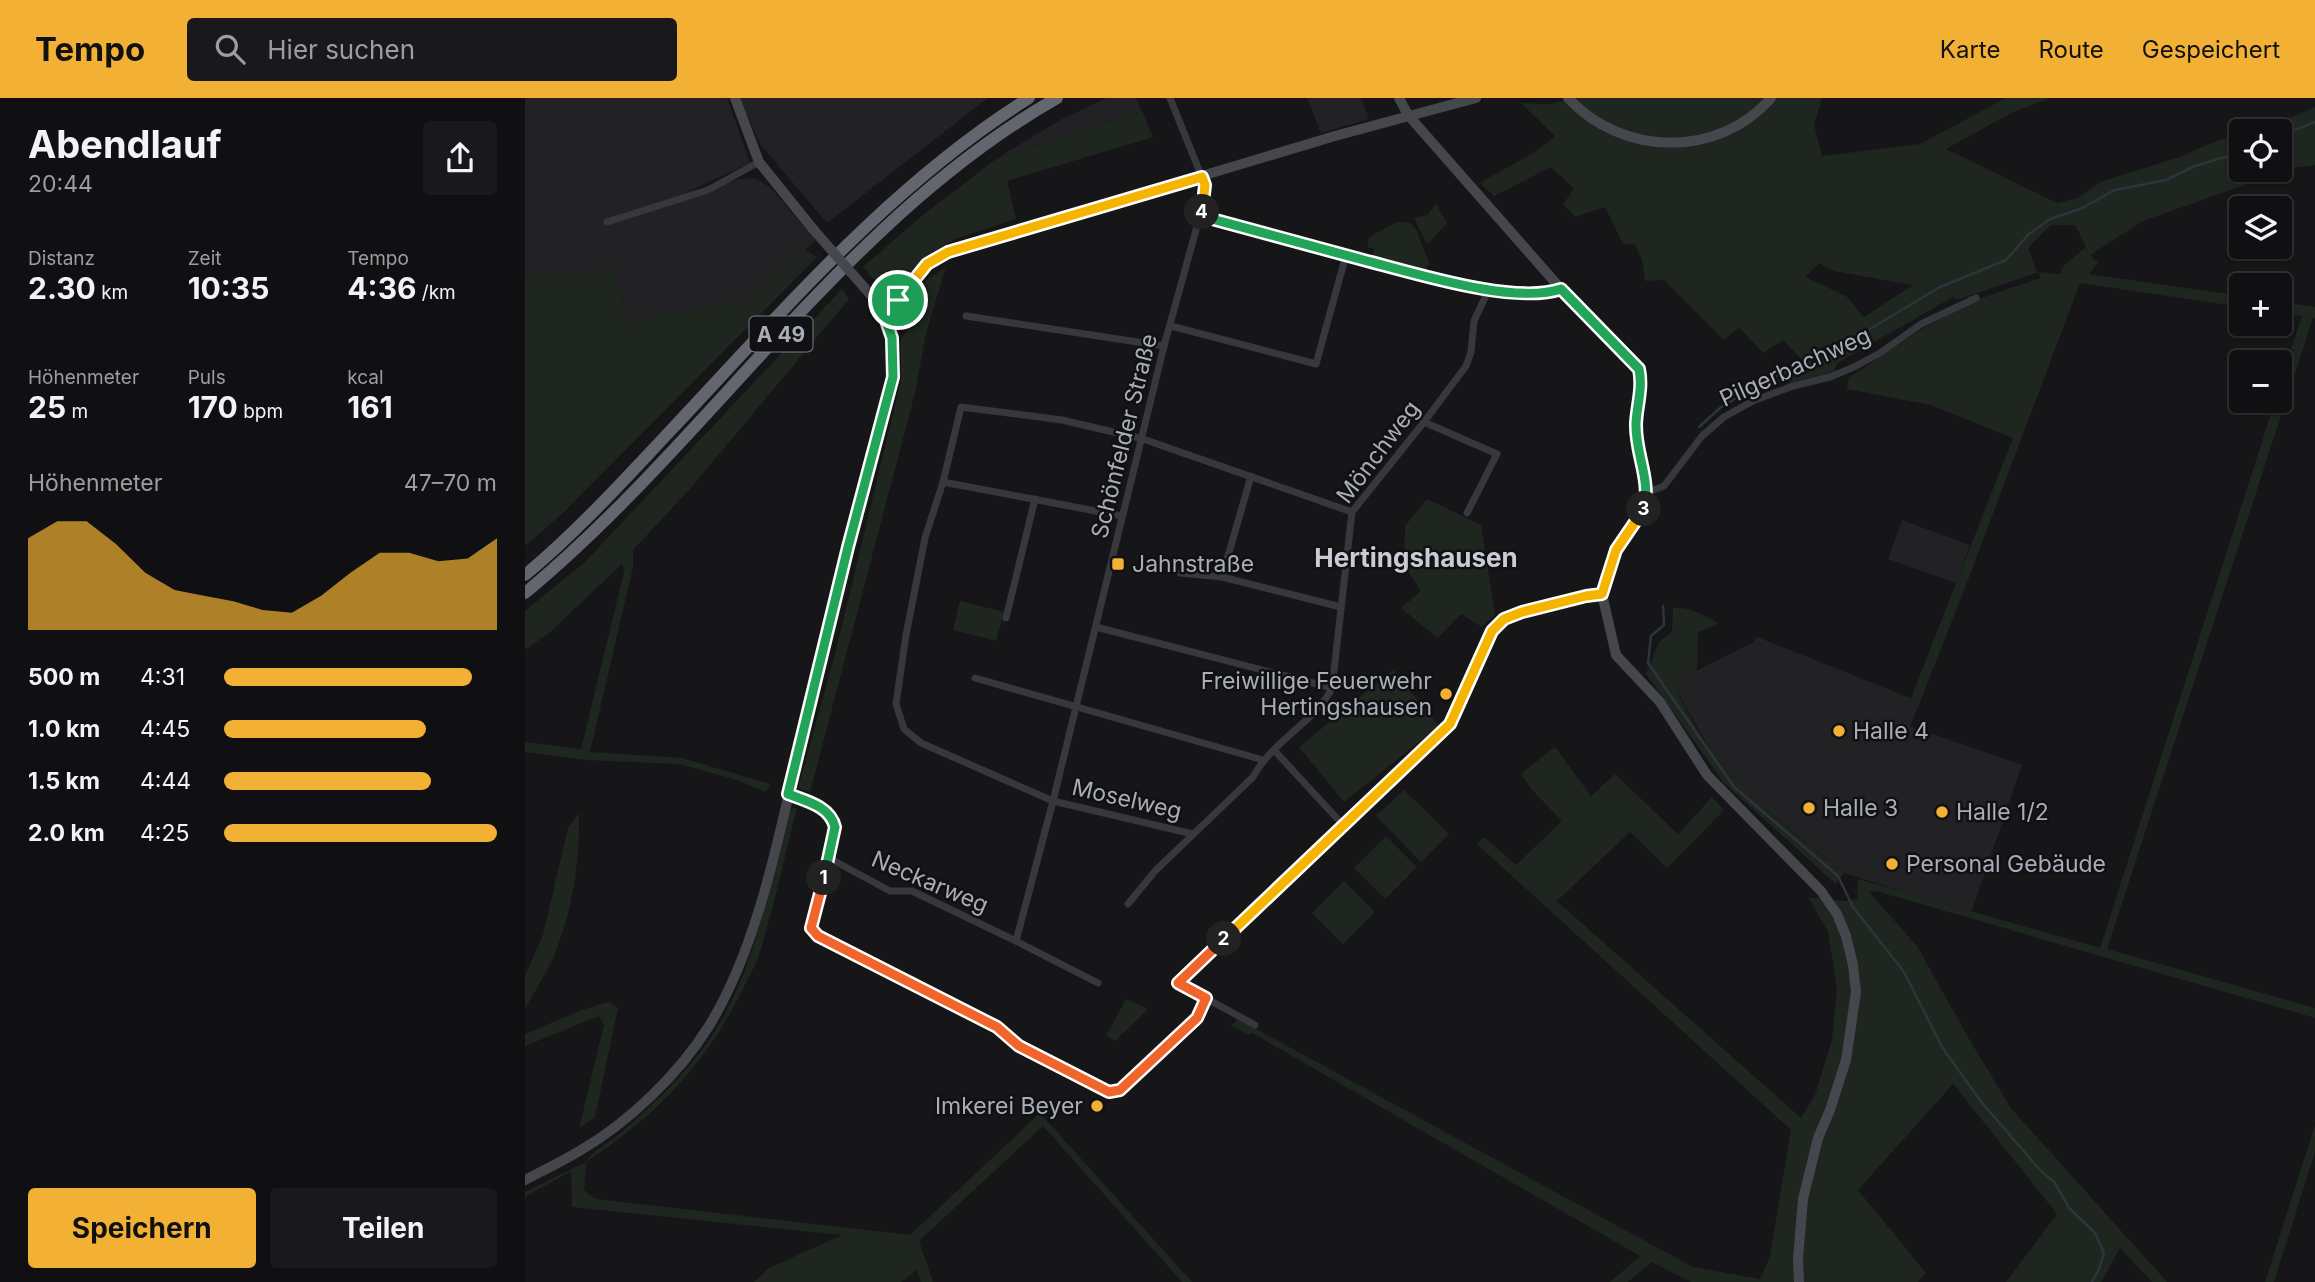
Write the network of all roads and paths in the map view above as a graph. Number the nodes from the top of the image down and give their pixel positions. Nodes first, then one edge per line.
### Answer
1 (736, 98) edge
2 (1029, 98) edge
3 (1057, 98) edge
4 (1170, 98) edge
5 (1399, 98) edge
6 (1476, 98) edge
7 (1568, 98) edge
8 (1771, 98) edge
9 (1408, 115) junction
10 (759, 162) junction
11 (1202, 177) junction
12 (1201, 216) junction
13 (607, 222) dead end
14 (1346, 255) junction
15 (1489, 289) junction
16 (1561, 289) junction
17 (1976, 298) dead end
18 (883, 312) junction
19 (966, 316) dead end
20 (1171, 326) junction
21 (1164, 346) junction
22 (1424, 422) junction
23 (1143, 439) junction
24 (1251, 476) junction
25 (943, 482) junction
26 (1648, 492) junction
27 (1035, 499) junction
28 (1352, 512) junction
29 (1467, 513) dead end
30 (1122, 516) junction
31 (1180, 573) dead end
32 (525, 575) edge
33 (1222, 577) junction
34 (525, 593) edge
35 (1602, 594) junction
36 (1341, 607) junction
37 (1006, 618) dead end
38 (1096, 627) junction
39 (975, 678) dead end
40 (1332, 688) junction
41 (1076, 706) junction
42 (1274, 750) junction
43 (1263, 760) junction
44 (788, 794) junction
45 (1053, 801) junction
46 (1343, 826) junction
47 (1193, 834) junction
48 (829, 858) junction
49 (1128, 904) dead end
50 (1016, 941) junction
51 (1098, 983) dead end
52 (1206, 998) junction
53 (1255, 1025) dead end
54 (525, 1180) edge
55 (1799, 1282) edge

1 - 10 street
2 - 32 highway, A 49
3 - 34 highway, A 49
4 - 11 street
5 - 9 street
6 - 9 street
7 - 8 street
9 - 11 street
9 - 16 street
10 - 13 street
10 - 18 street, bridge
11 - 12 street, Schönfelder Straße
11 - 18 street
12 - 14 street
12 - 20 street, Schönfelder Straße
14 - 15 street
14 - 20 street
15 - 16 street
15 - 22 street, Mönchweg
16 - 26 street
17 - 26 street, Pilgerbachweg
18 - 44 street
19 - 21 street
20 - 21 street, Schönfelder Straße
21 - 23 street, Schönfelder Straße
22 - 28 street, Mönchweg
22 - 29 street
23 - 24 street
23 - 25 street, Moselweg
23 - 30 street, Schönfelder Straße
24 - 28 street
24 - 33 street
25 - 27 street
25 - 45 street, Moselweg
26 - 35 street
27 - 30 street
27 - 37 street
28 - 36 street, Mönchweg
30 - 38 street, Schönfelder Straße
31 - 33 street
33 - 36 street
35 - 46 street
35 - 55 street
36 - 40 street, Mönchweg
38 - 40 street
38 - 41 street, Schönfelder Straße
39 - 41 street
40 - 42 street
41 - 43 street
41 - 45 street, Schönfelder Straße
42 - 43 street
42 - 46 street
43 - 47 street
44 - 48 street
44 - 54 street
45 - 47 street, Moselweg
45 - 50 street, Schönfelder Straße
46 - 52 street
47 - 49 street
48 - 50 street, Neckarweg
48 - 52 street
50 - 51 street, Neckarweg
52 - 53 street

